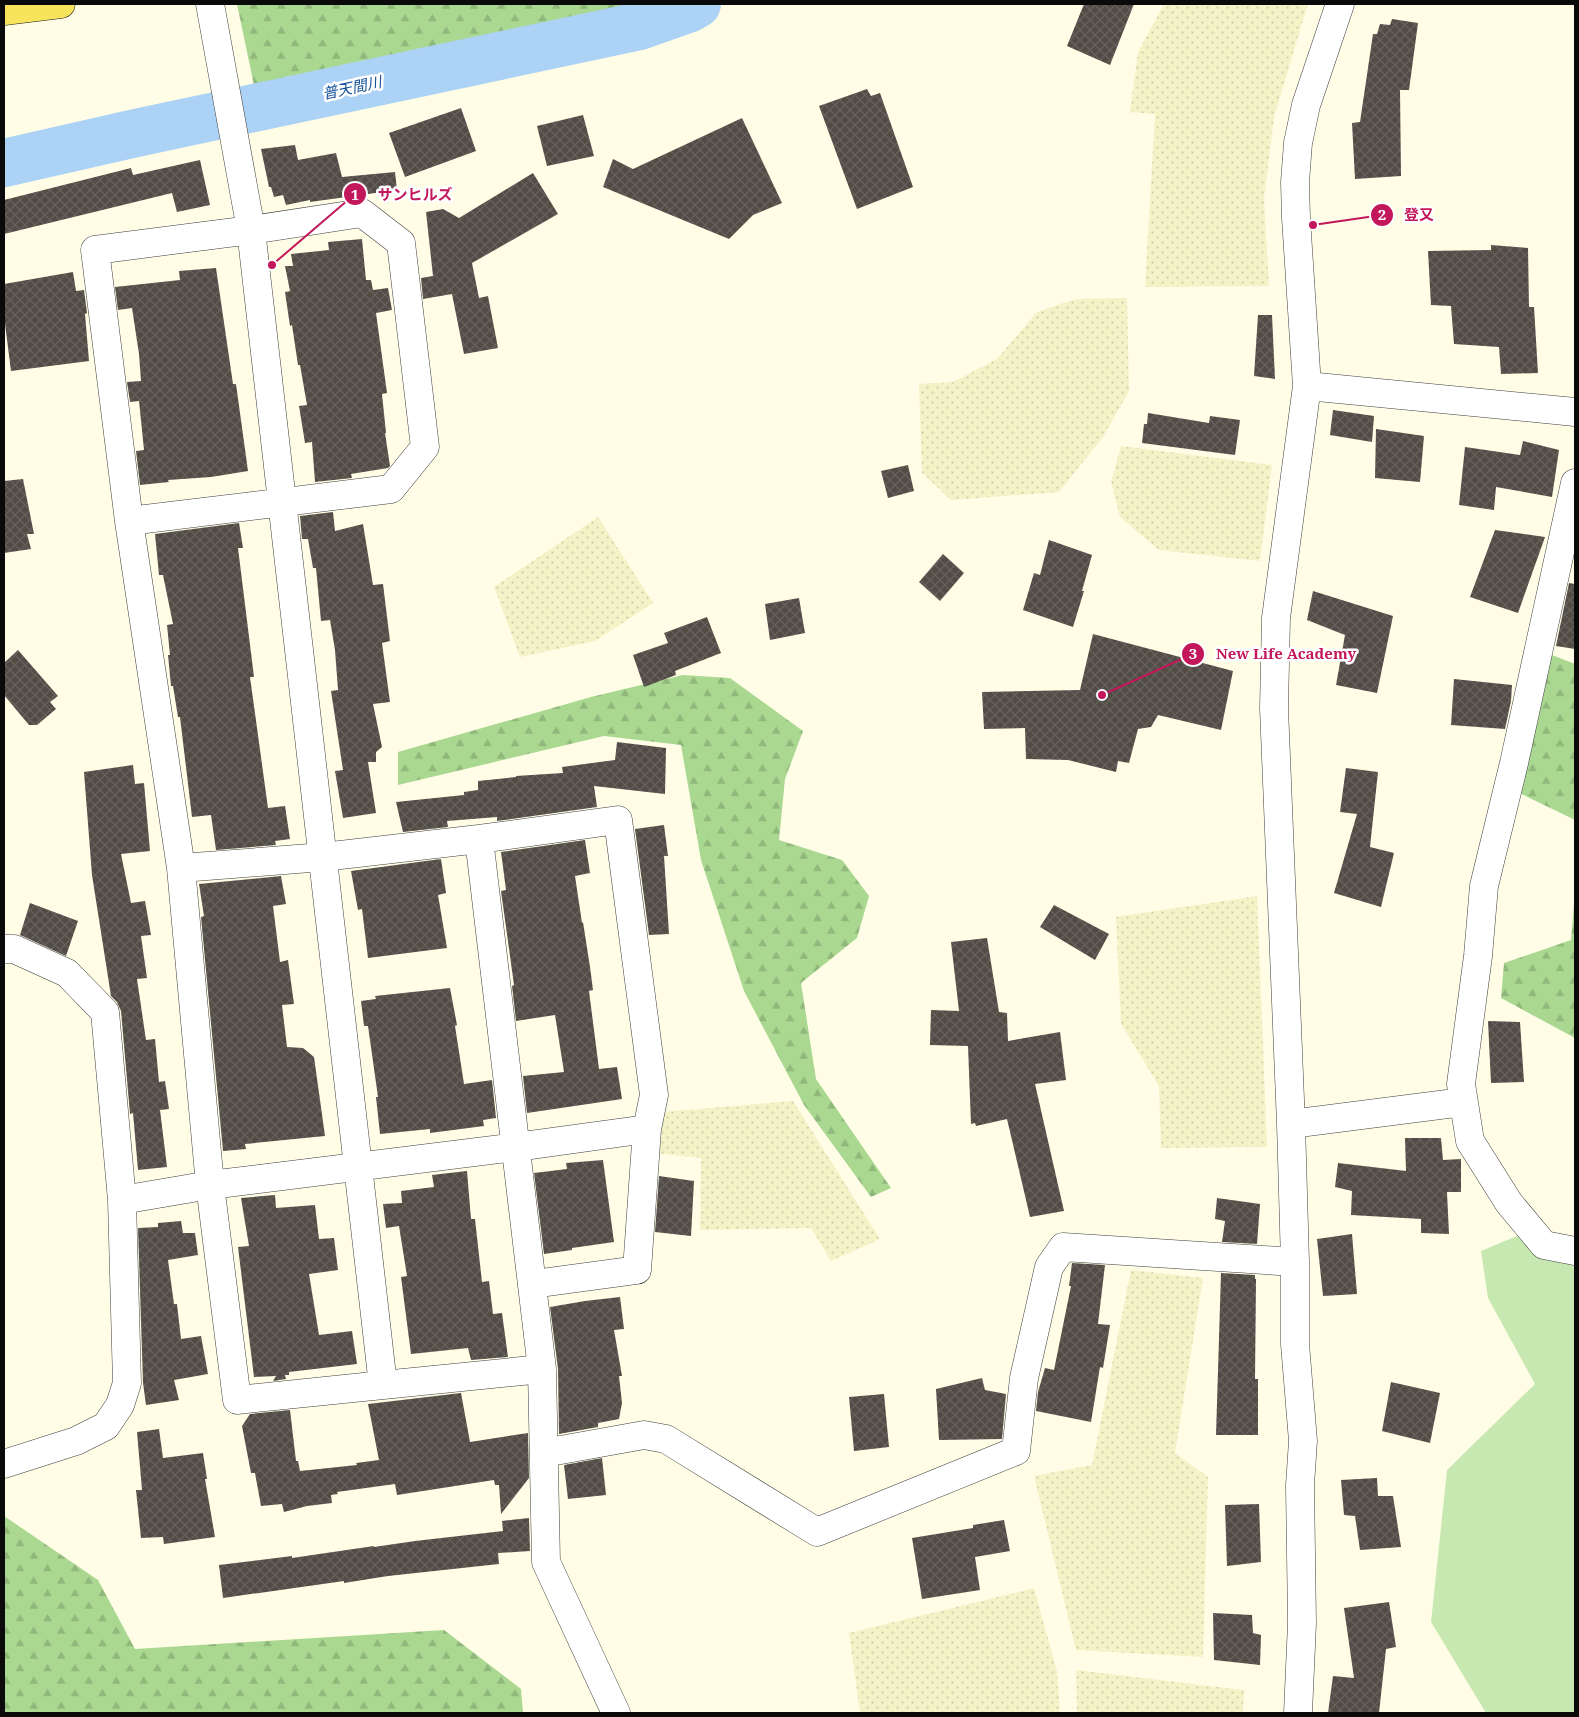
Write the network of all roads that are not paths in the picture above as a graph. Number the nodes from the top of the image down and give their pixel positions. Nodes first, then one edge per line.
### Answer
1 (61, 4) edge
2 (210, 4) edge
3 (1340, 4) edge
4 (4, 11) edge
5 (251, 230) junction
6 (1307, 386) junction
7 (1575, 412) edge
8 (1575, 483) edge
9 (283, 502) junction
10 (128, 521) junction
11 (479, 839) junction
12 (323, 857) junction
13 (181, 868) junction
14 (4, 949) edge
15 (1463, 1102) junction
16 (1291, 1124) junction
17 (647, 1129) junction
18 (516, 1147) junction
19 (359, 1167) junction
20 (210, 1185) junction
21 (122, 1200) junction
22 (1575, 1251) edge
23 (1295, 1262) junction
24 (533, 1284) junction
25 (542, 1369) junction
26 (383, 1384) junction
27 (544, 1453) junction
28 (4, 1464) edge
29 (616, 1713) edge
30 (1298, 1713) edge

1 - 4 main road
2 - 5 street
3 - 6 street
5 - 9 street
5 - 9 street
5 - 10 street
6 - 7 street
6 - 16 street
8 - 15 street
9 - 10 street
9 - 12 street
10 - 13 street
11 - 12 street
11 - 17 street
11 - 18 street
12 - 13 street
12 - 19 street
13 - 20 street
14 - 21 street
15 - 16 street
15 - 22 street
16 - 23 street
17 - 18 street
17 - 24 street
18 - 19 street
18 - 24 street
19 - 20 street
19 - 26 street
20 - 21 street
20 - 26 street
21 - 28 street
23 - 27 street
23 - 30 street
24 - 25 street
25 - 26 street
25 - 27 street
27 - 29 street

